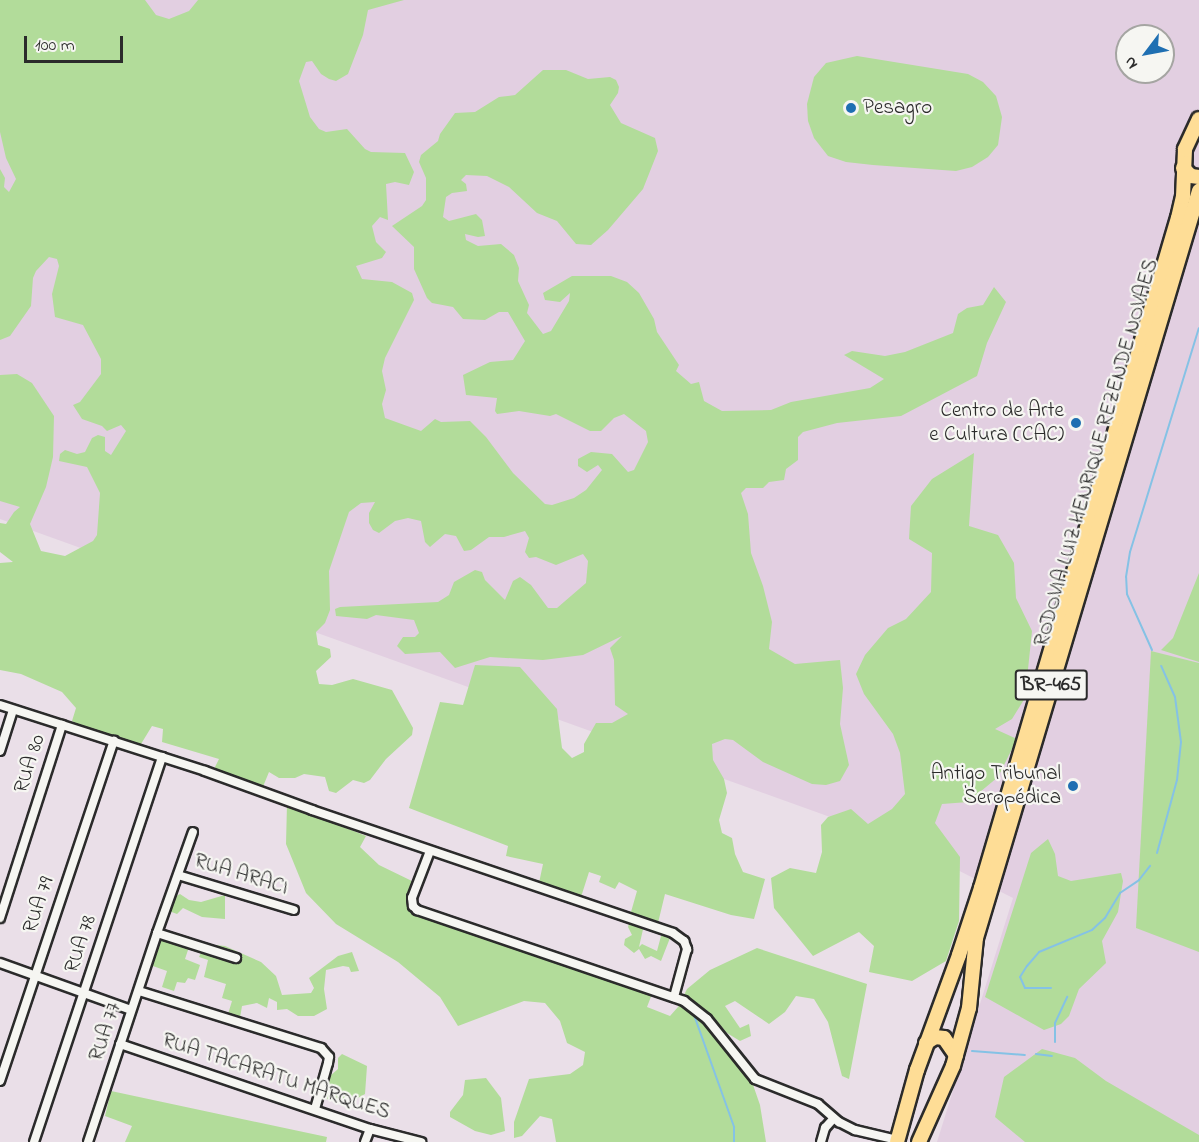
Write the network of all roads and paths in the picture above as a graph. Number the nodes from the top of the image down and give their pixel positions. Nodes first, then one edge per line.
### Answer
1 (1197, 122) edge
2 (1184, 168) junction
3 (1199, 177) edge
4 (1199, 191) edge
5 (0, 705) edge
6 (13, 710) junction
7 (62, 725) junction
8 (114, 741) junction
9 (0, 751) edge
10 (162, 757) junction
11 (193, 832) dead end
12 (430, 851) junction
13 (178, 875) junction
14 (294, 910) dead end
15 (0, 918) edge
16 (157, 933) junction
17 (236, 958) dead end
18 (0, 963) edge
19 (34, 976) junction
20 (139, 991) junction
21 (83, 993) junction
22 (674, 997) junction
23 (131, 1010) junction
24 (926, 1043) junction
25 (120, 1044) junction
26 (956, 1055) junction
27 (0, 1081) edge
28 (315, 1109) junction
29 (834, 1118) junction
30 (370, 1129) junction
31 (897, 1141) edge
32 (34, 1142) edge
33 (88, 1142) edge
34 (365, 1142) edge
35 (421, 1142) edge
36 (821, 1142) edge
37 (919, 1142) edge

1 - 2 highway, RODOVIA LUIZ HENRIQUE REZENDE NOVAES / BR-465
2 - 3 highway
2 - 24 highway, RODOVIA LUIZ HENRIQUE REZENDE NOVAES / BR-465
4 - 26 highway, RODOVIA LUIZ HENRIQUE REZENDE NOVAES / BR-465
5 - 6 street
6 - 7 street
6 - 9 street
7 - 8 street
7 - 15 street, RUA 80
8 - 10 street
8 - 19 street, RUA 79
10 - 12 street
10 - 21 street, RUA 78
11 - 13 street, RUA 77
12 - 22 street
12 - 22 street
13 - 14 street, RUA ARACI
13 - 16 street, RUA 77
16 - 17 street
16 - 20 street, RUA 77
18 - 19 street
19 - 21 street
19 - 27 street, RUA 79
20 - 23 street, RUA 77
20 - 28 street
21 - 23 street
21 - 32 street, RUA 78
22 - 29 street
23 - 25 street, RUA 77
24 - 26 highway
24 - 31 highway, RODOVIA LUIZ HENRIQUE REZENDE NOVAES / BR-465
25 - 28 street, RUA TACARATU MARQUES
25 - 33 street, RUA 77
26 - 37 highway, RODOVIA LUIZ HENRIQUE REZENDE NOVAES / BR-465
28 - 30 street, RUA TACARATU MARQUES
29 - 31 street
29 - 36 street
30 - 34 street
30 - 35 street, RUA TACARATU MARQUES

